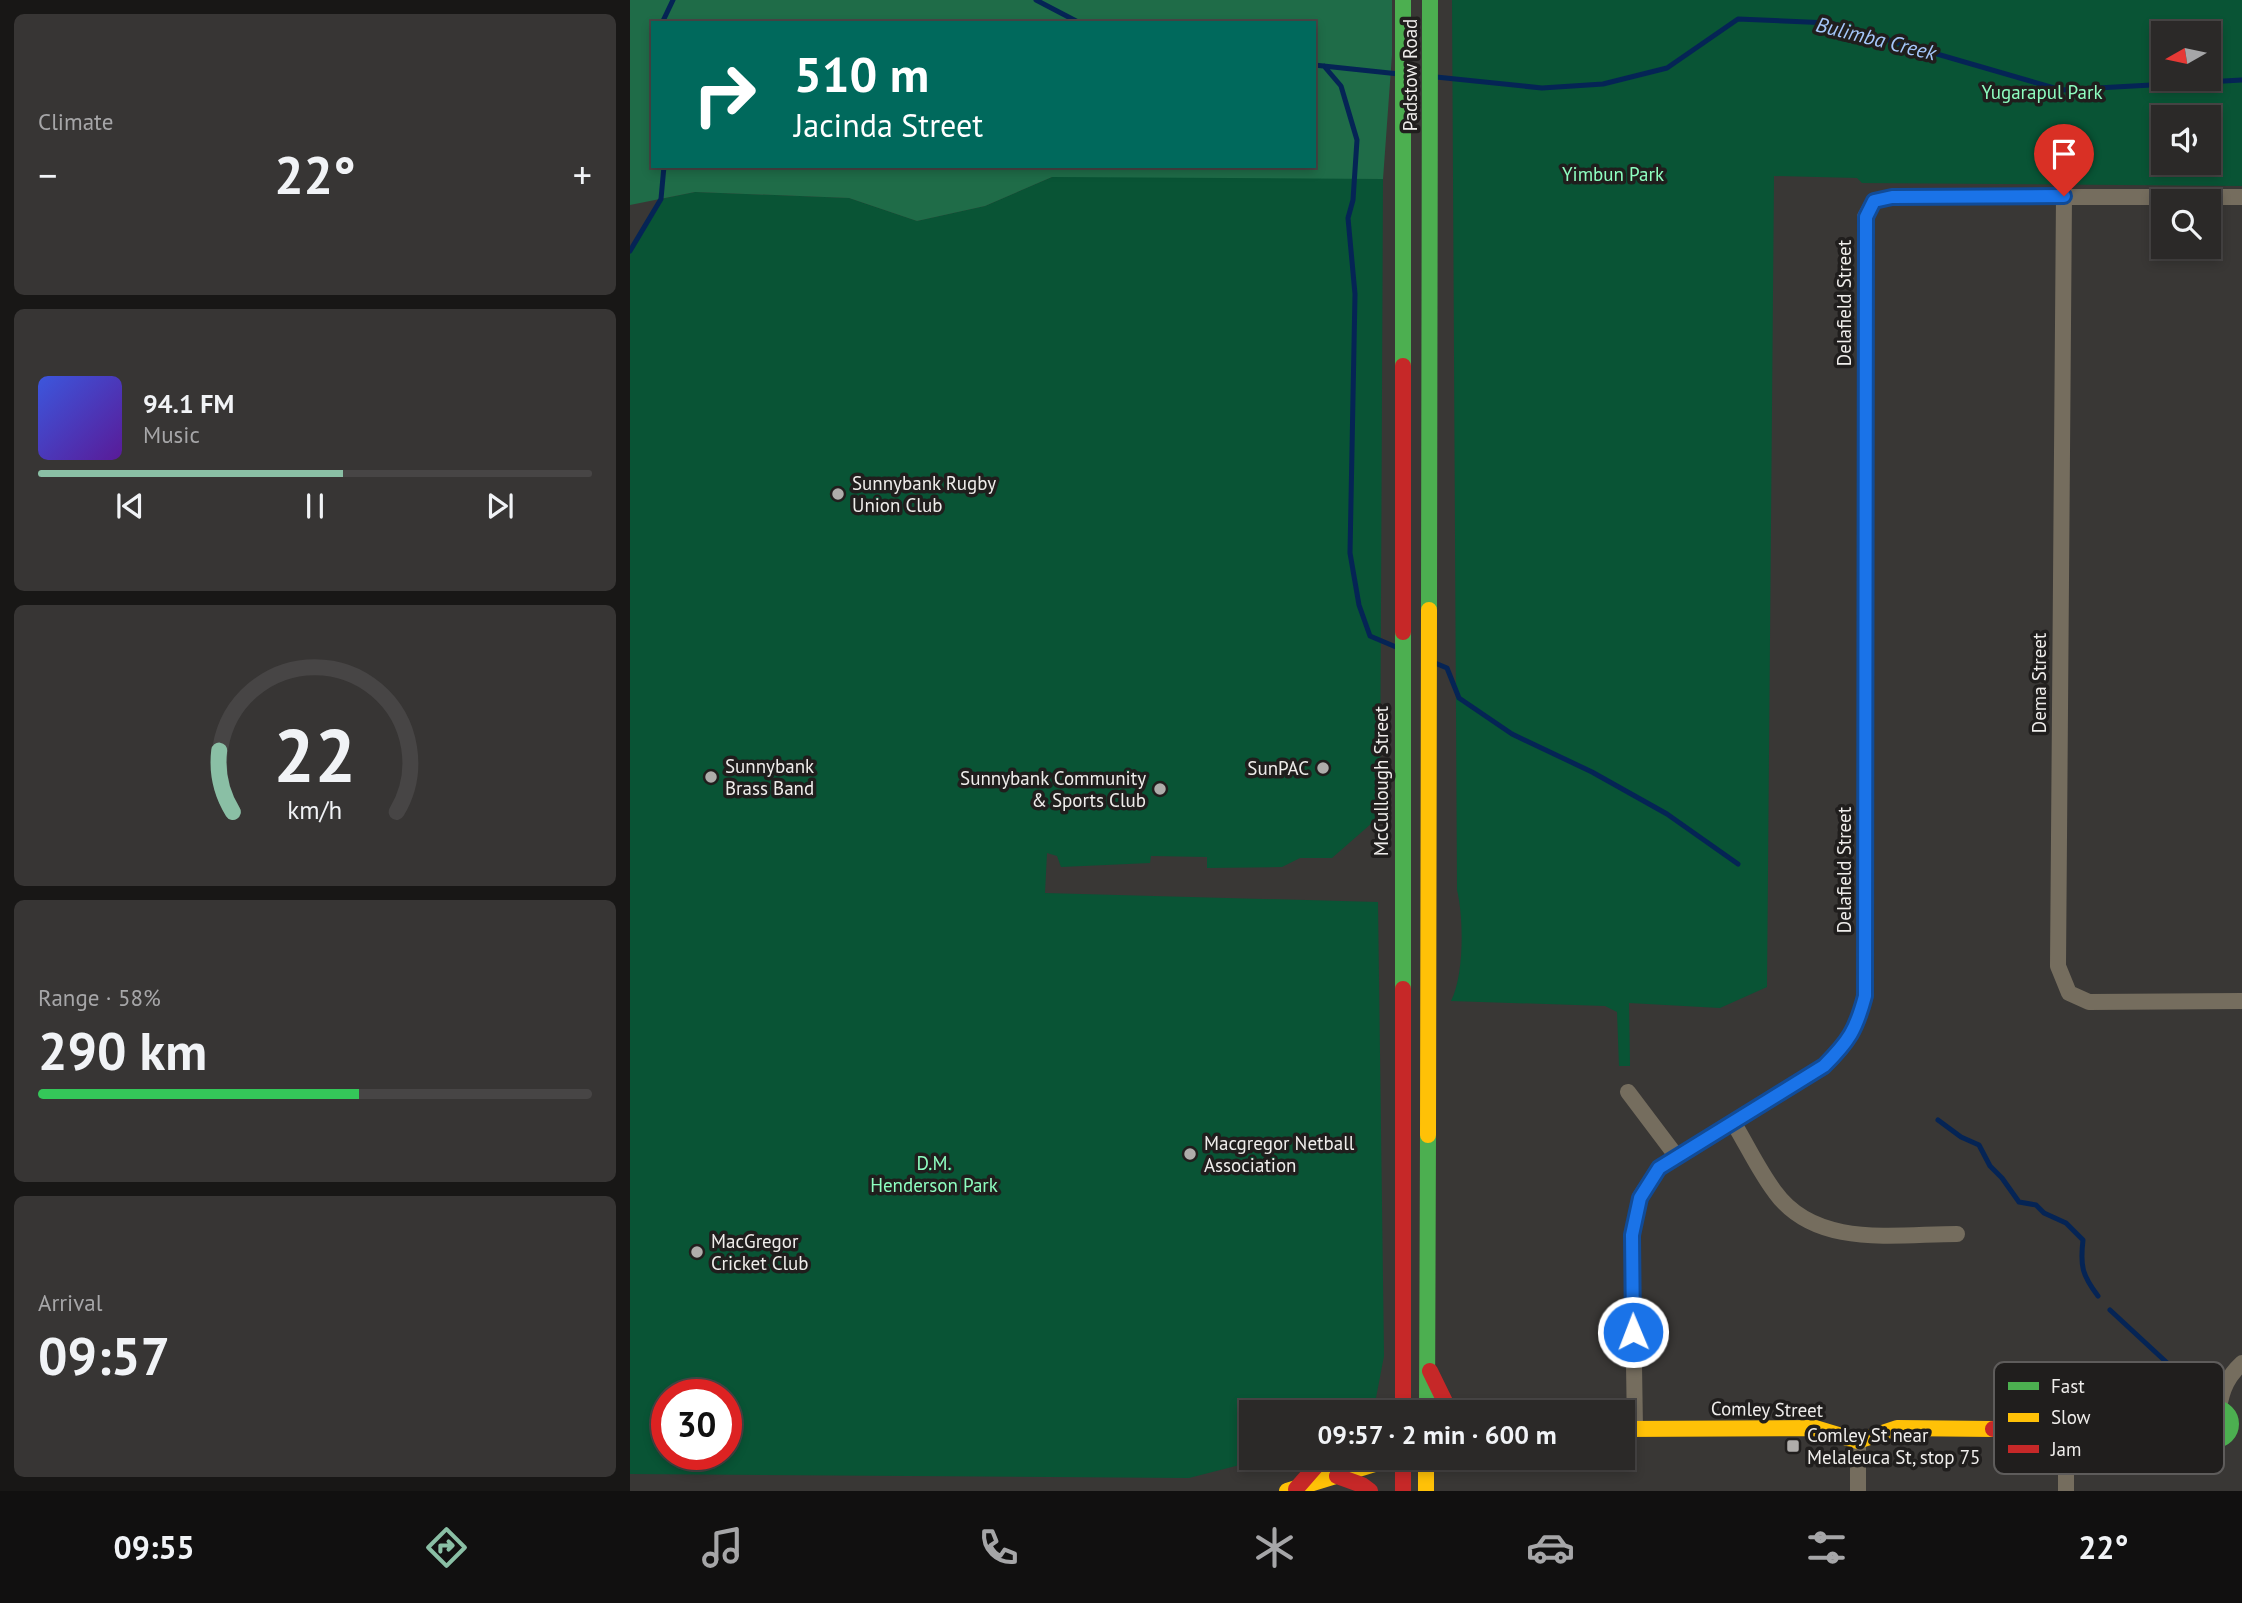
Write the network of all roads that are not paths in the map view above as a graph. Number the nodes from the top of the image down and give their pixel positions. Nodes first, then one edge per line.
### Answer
1 (1402, 0) edge
2 (1430, 0) edge
3 (1401, 149) joint
4 (2064, 196) junction
5 (2242, 197) edge
6 (2242, 1001) edge
7 (1628, 1092) dead end
8 (1733, 1122) junction
9 (1677, 1157) junction
10 (1957, 1234) dead end
11 (2242, 1363) edge
12 (1427, 1366) junction
13 (2224, 1386) edge
14 (1403, 1400) edge
15 (1427, 1400) edge
16 (1444, 1400) edge
17 (1629, 1400) edge
18 (2224, 1412) edge
19 (1635, 1429) edge
20 (1994, 1430) edge
21 (2236, 1437) edge
22 (1858, 1441) junction
23 (1311, 1470) edge
24 (1356, 1470) edge
25 (1403, 1470) edge
26 (1426, 1470) edge
27 (1337, 1476) junction
28 (1292, 1490) edge
29 (1370, 1491) edge
30 (1403, 1491) edge
31 (1426, 1491) edge
32 (1858, 1491) edge

1 - 3 main road, Padstow Road
2 - 12 main road, Padstow Road
3 - 14 main road, McCullough Street
4 - 5 street
4 - 6 street, Dema Street
4 - 8 street, Delafield Street
7 - 9 street
8 - 9 street, Delafield Street
8 - 10 street
9 - 17 street, Delafield Street
11 - 13 street
12 - 15 main road
12 - 16 main road
18 - 21 main road
19 - 22 main road, Comley Street
20 - 22 main road
22 - 32 street
23 - 28 main road
24 - 27 main road
25 - 30 main road
26 - 31 main road
27 - 28 main road
27 - 29 main road

